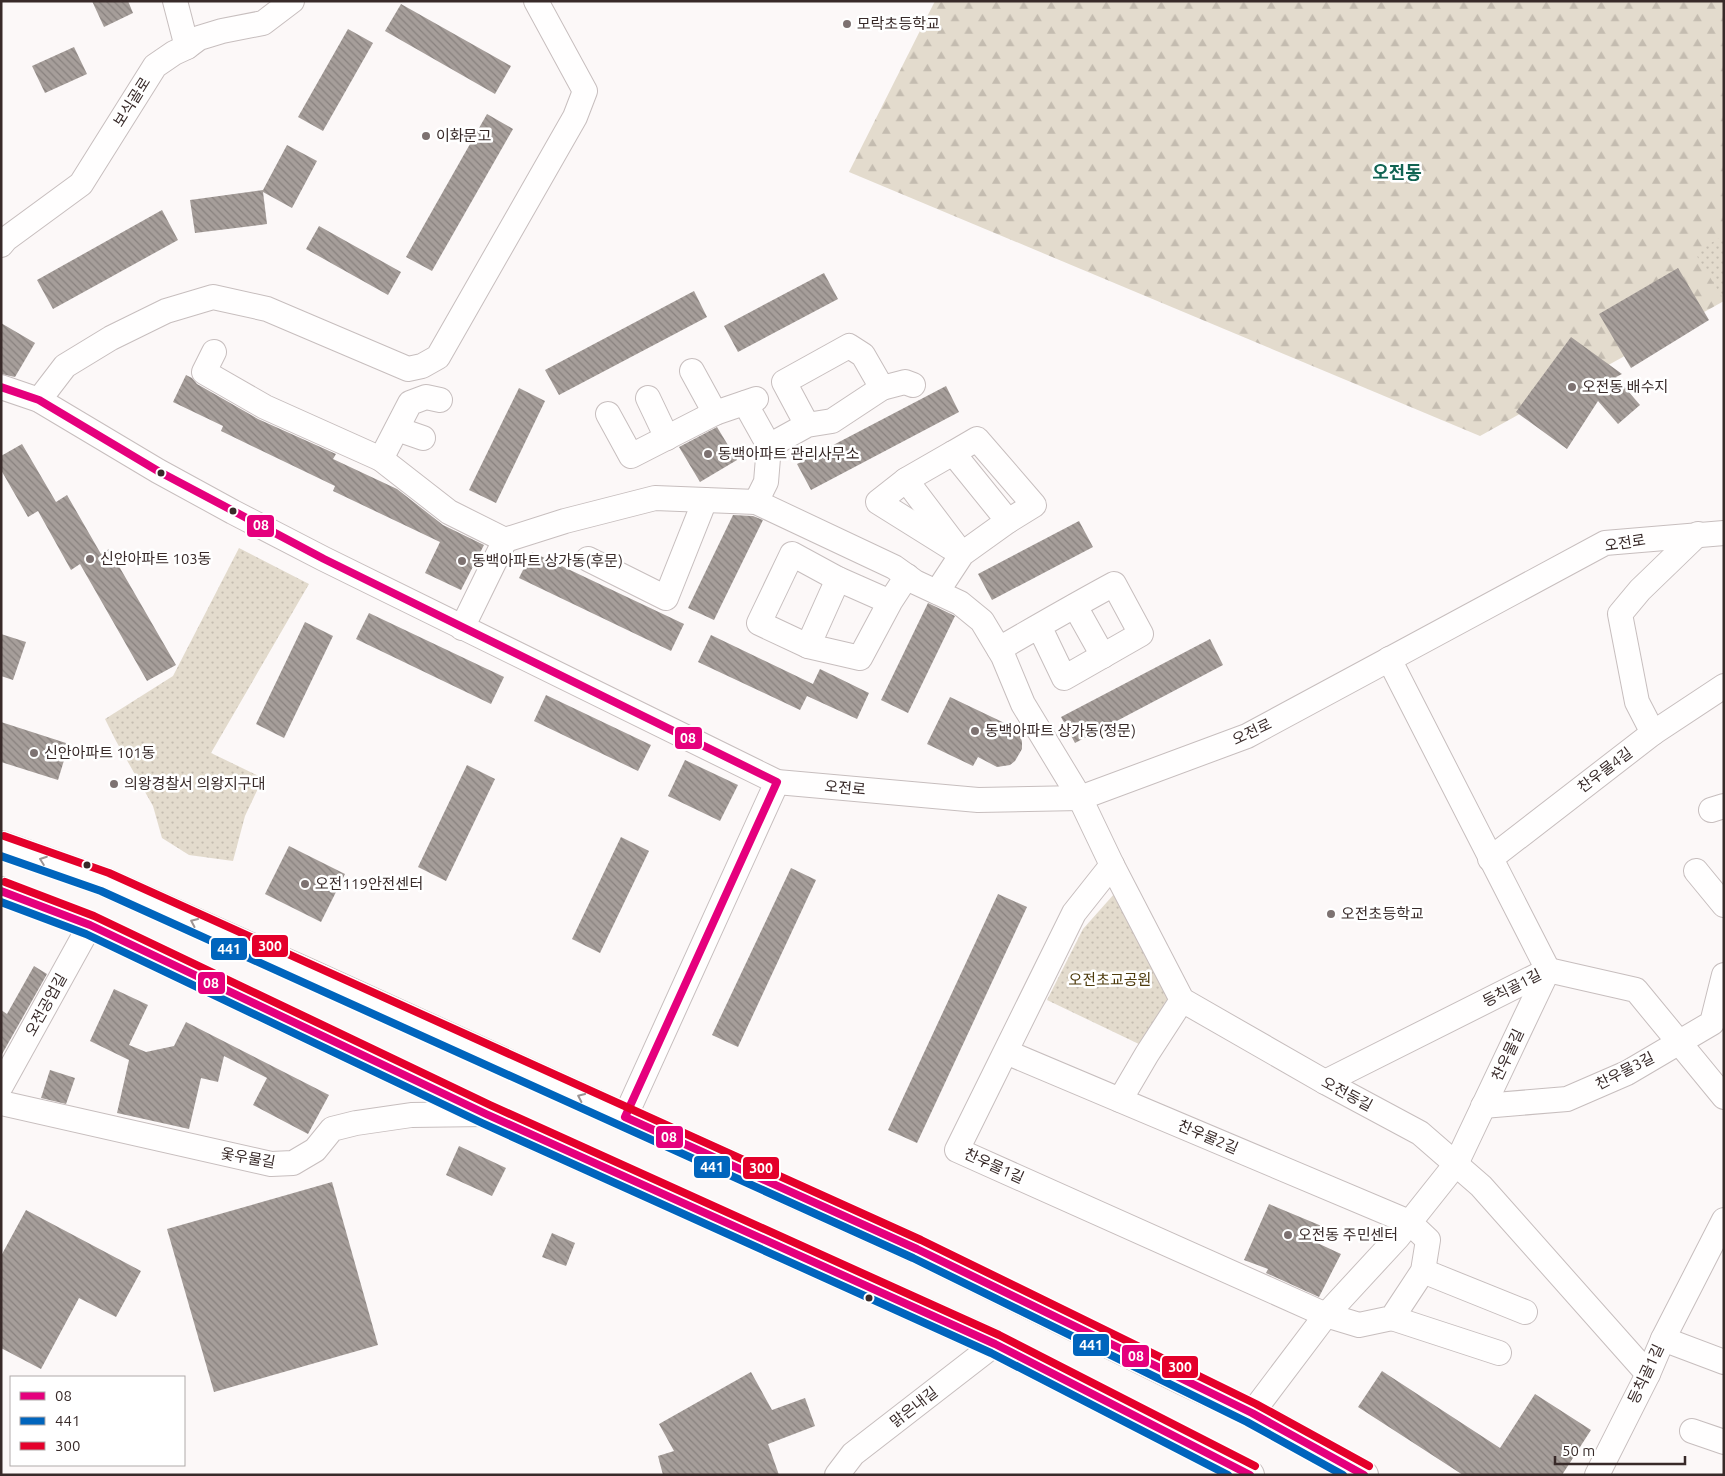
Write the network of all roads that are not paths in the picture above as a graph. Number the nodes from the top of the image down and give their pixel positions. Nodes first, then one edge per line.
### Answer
1 (175, 1) edge
2 (292, 1) edge
3 (536, 1) edge
4 (187, 47) junction
5 (1, 245) edge
6 (214, 352) dead end
7 (692, 371) dead end
8 (913, 385) dead end
9 (1, 388) edge
10 (882, 388) junction
11 (648, 398) dead end
12 (39, 400) junction
13 (440, 400) dead end
14 (715, 413) junction
15 (608, 414) dead end
16 (807, 425) junction
17 (397, 429) junction
18 (423, 438) dead end
19 (667, 438) junction
20 (769, 446) junction
21 (382, 459) junction
22 (906, 480) junction
23 (705, 500) junction
24 (756, 502) junction
25 (1724, 533) edge
26 (1698, 534) junction
27 (504, 540) junction
28 (962, 554) junction
29 (588, 558) dead end
30 (907, 576) junction
31 (838, 579) junction
32 (937, 592) junction
33 (890, 602) junction
34 (1075, 606) junction
35 (1040, 626) junction
36 (462, 628) junction
37 (808, 646) junction
38 (999, 649) junction
39 (1103, 656) junction
40 (1389, 659) junction
41 (1723, 688) edge
42 (1653, 733) junction
43 (777, 782) junction
44 (1080, 798) junction
45 (1, 845) edge
46 (1490, 859) junction
47 (1112, 865) junction
48 (1696, 871) dead end
49 (1, 891) edge
50 (1724, 905) edge
51 (90, 925) junction
52 (1548, 970) junction
53 (1724, 976) edge
54 (1182, 1000) junction
55 (1679, 1042) junction
56 (1006, 1052) junction
57 (1324, 1082) junction
58 (1, 1086) edge
59 (1724, 1097) edge
60 (1120, 1100) junction
61 (1, 1103) edge
62 (1483, 1106) junction
63 (486, 1114) junction
64 (625, 1118) junction
65 (1456, 1164) junction
66 (1724, 1220) edge
67 (1409, 1222) junction
68 (1423, 1270) junction
69 (1525, 1312) dead end
70 (1326, 1315) junction
71 (1392, 1318) junction
72 (1663, 1339) junction
73 (995, 1344) junction
74 (1499, 1353) dead end
75 (1724, 1362) edge
76 (1648, 1374) junction
77 (1252, 1413) junction
78 (1692, 1431) dead end
79 (1724, 1442) edge
80 (1606, 1473) edge
81 (837, 1475) edge
82 (1250, 1475) edge
83 (1364, 1475) edge

1 - 4 street
2 - 4 street, 보식골로
3 - 12 street
4 - 5 street, 보식골로
6 - 21 street
7 - 14 street
8 - 10 street
9 - 12 street, 오전로
10 - 16 street
10 - 16 street
11 - 19 street
12 - 36 street, 오전로
13 - 17 street
14 - 19 street
14 - 20 street
15 - 19 street
16 - 20 street
17 - 18 street
17 - 21 street
20 - 24 street
21 - 27 street
22 - 28 street
22 - 28 street
22 - 28 street
23 - 24 street
23 - 27 street
23 - 29 street
24 - 30 street
25 - 26 street, 오전로
26 - 40 street, 오전로
26 - 42 street
27 - 36 street
28 - 32 street
30 - 32 street
30 - 33 street
31 - 33 street
31 - 37 street
31 - 37 street
32 - 38 street
33 - 37 street
34 - 35 street
34 - 39 street
34 - 39 street
35 - 38 street
35 - 39 street
36 - 43 street, 오전로
38 - 44 street
40 - 44 street, 오전로
40 - 46 street
41 - 42 street, 찬우물4길
42 - 46 street, 찬우물4길
43 - 44 street, 오전로
43 - 64 street
44 - 47 street
64 -> 45 main road
46 - 52 street
47 - 54 street
47 - 56 street, 찬우물1길
48 - 50 street
49 - 51 main road
51 - 58 street, 오전공업길
51 - 63 main road
52 - 55 street, 등칙골1길
52 - 57 street, 등칙골1길
52 - 62 street, 찬우물길
53 - 55 street, 찬우물3길
54 - 57 street, 오전동길
54 - 60 street
55 - 59 street, 등칙골1길
55 - 62 street, 찬우물3길
56 - 60 street, 찬우물2길
56 - 70 street, 찬우물1길
57 - 65 street, 오전동길
60 - 67 street, 찬우물2길
61 - 63 street, 옻우물길
62 - 65 street, 찬우물길
63 - 73 main road
64 - 77 main road
65 - 67 street, 찬우물길
65 - 76 street, 오전동길
66 - 72 street, 등칙골1길
67 - 68 street
67 - 70 street, 찬우물길
68 - 69 street
68 - 71 street
70 - 71 street
70 - 77 street, 찬우물길
71 - 74 street
72 - 75 street
72 - 76 street, 등칙골1길
73 - 81 street, 맑은내길
73 - 82 main road
76 - 80 street, 등칙골1길
77 - 83 main road
78 - 79 street

